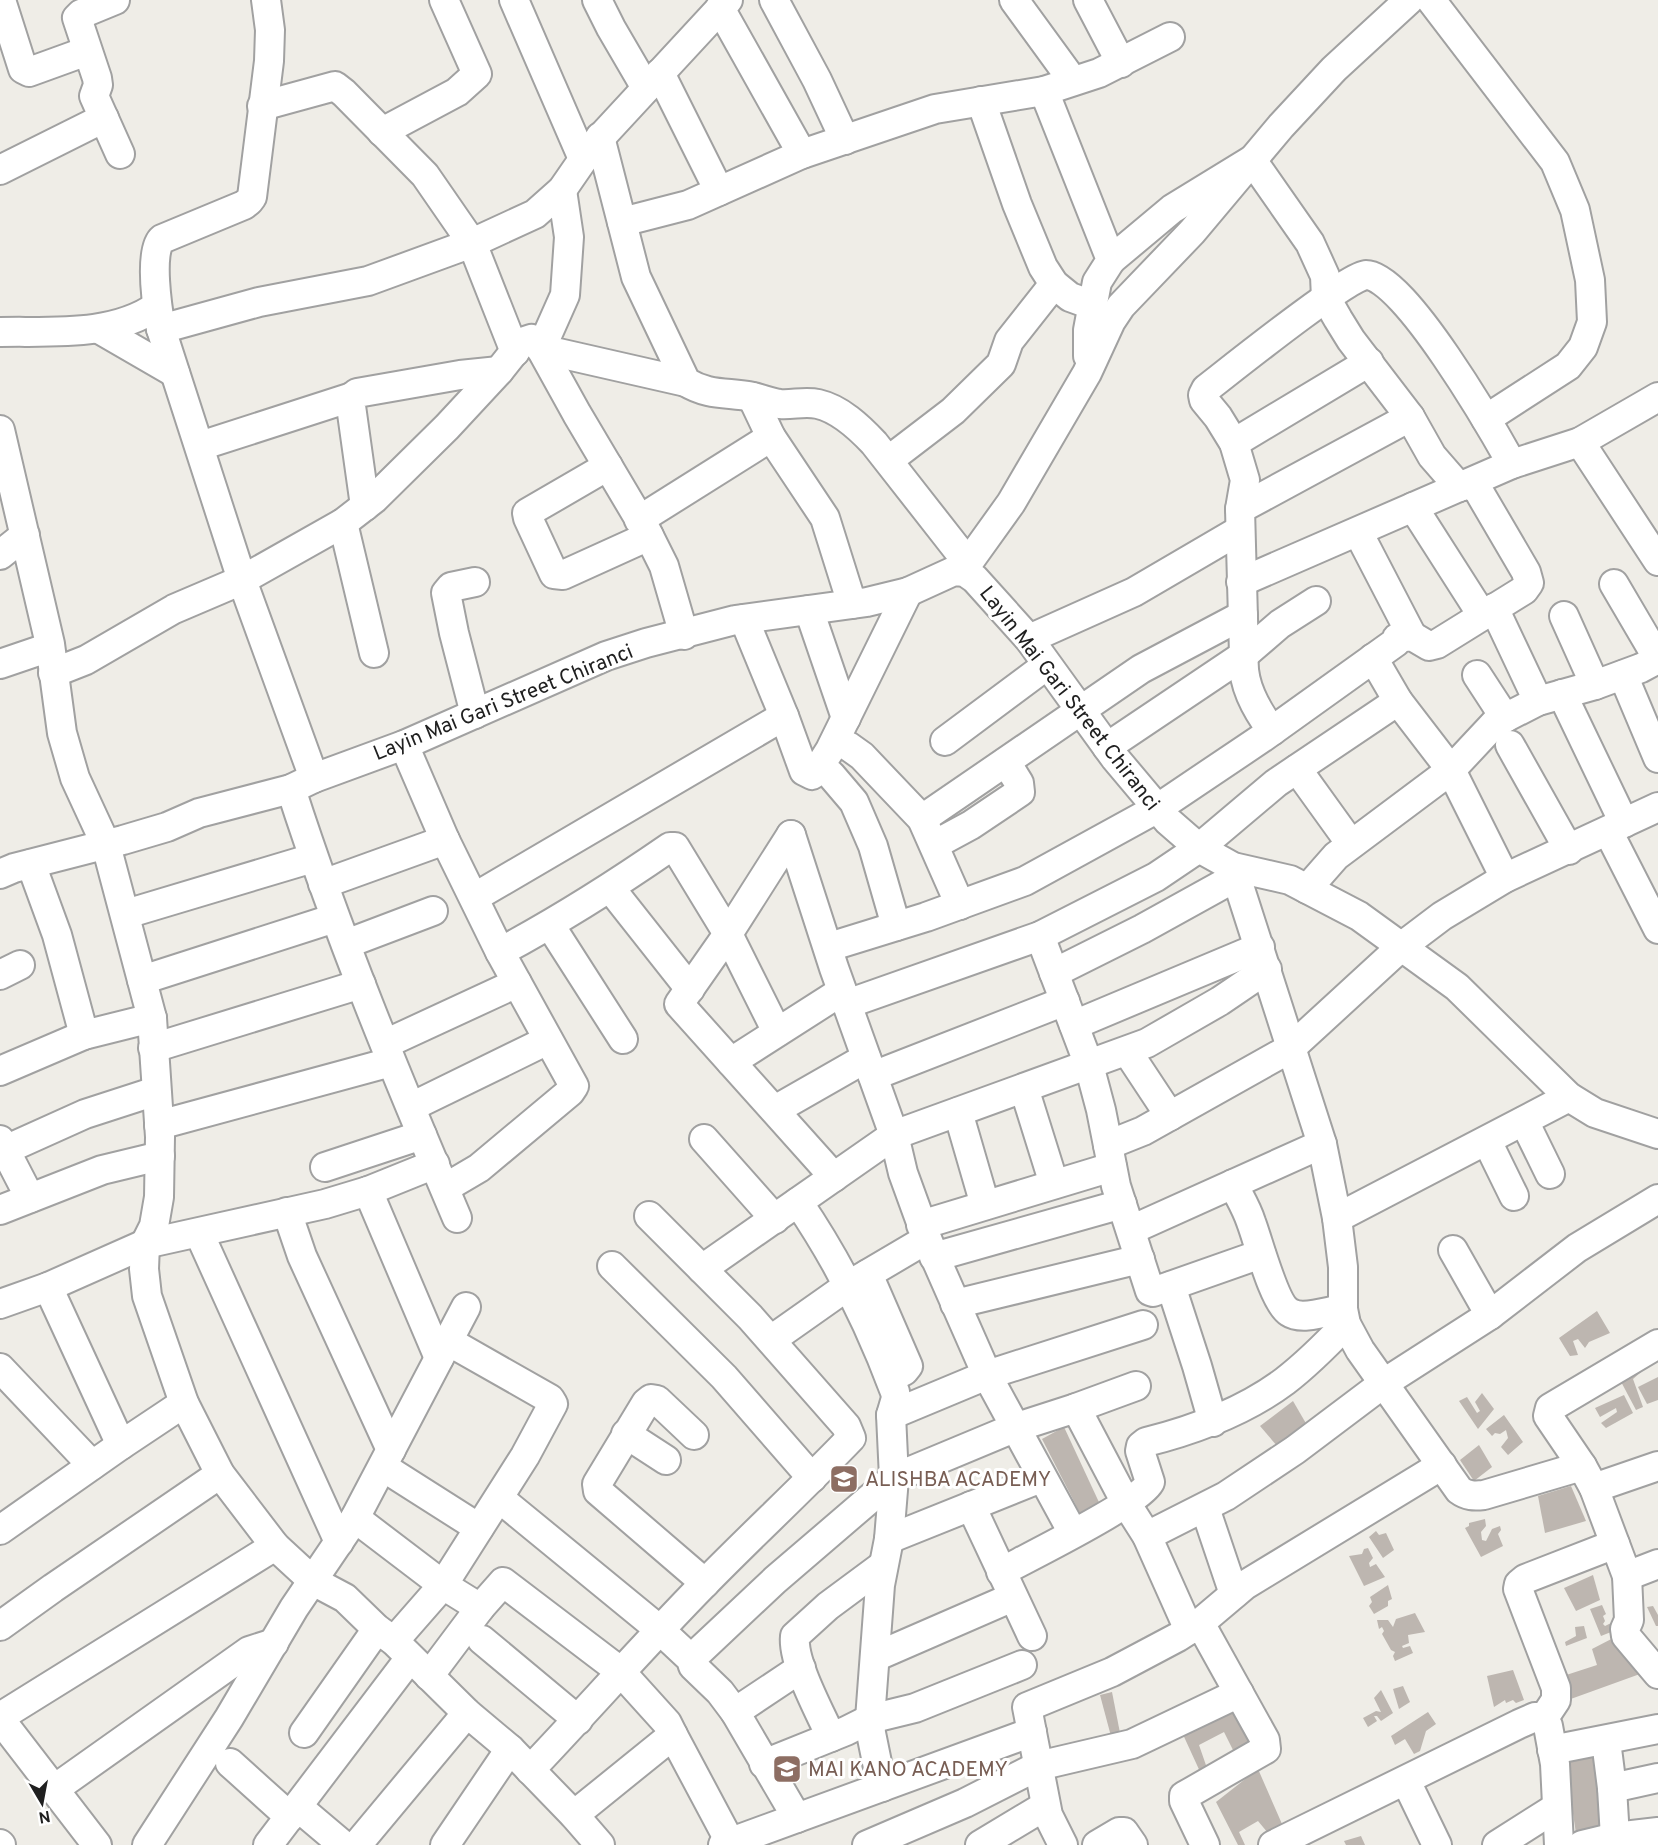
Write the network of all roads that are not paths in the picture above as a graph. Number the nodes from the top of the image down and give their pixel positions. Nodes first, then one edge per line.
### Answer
1 (115, 0) edge
2 (266, 0) edge
3 (444, 0) edge
4 (514, 0) edge
5 (597, 0) edge
6 (774, 0) edge
7 (1014, 0) edge
8 (1088, 0) edge
9 (1409, 0) edge
10 (1431, 0) edge
11 (7, 2) edge
12 (724, 4) edge
13 (1170, 37) dead end
14 (87, 51) junction
15 (1121, 63) junction
16 (653, 80) junction
17 (1073, 81) junction
18 (1044, 91) junction
19 (981, 101) junction
20 (262, 106) junction
21 (104, 118) junction
22 (382, 132) junction
23 (600, 137) junction
24 (845, 140) junction
25 (120, 154) dead end
26 (802, 154) junction
27 (582, 159) junction
28 (1252, 160) junction
29 (0, 170) edge
30 (562, 190) junction
31 (719, 192) junction
32 (622, 222) junction
33 (472, 243) junction
34 (1111, 260) junction
35 (1054, 284) junction
36 (1326, 298) junction
37 (1092, 305) junction
38 (159, 318) junction
39 (99, 329) junction
40 (0, 332) edge
41 (518, 358) junction
42 (1369, 362) junction
43 (175, 373) junction
44 (1087, 373) junction
45 (686, 382) junction
46 (352, 397) junction
47 (752, 397) junction
48 (1658, 397) edge
49 (1410, 417) junction
50 (1486, 419) junction
51 (0, 430) edge
52 (771, 437) junction
53 (1580, 442) junction
54 (1234, 443) junction
55 (200, 446) junction
56 (889, 460) junction
57 (1512, 464) junction
58 (608, 466) junction
59 (1459, 488) junction
60 (365, 506) junction
61 (1413, 507) junction
62 (1240, 519) junction
63 (343, 523) junction
64 (644, 528) junction
65 (1358, 532) junction
66 (25, 536) junction
67 (0, 555) edge
68 (1658, 561) edge
69 (966, 568) junction
70 (242, 580) junction
71 (475, 582) dead end
72 (1241, 582) junction
73 (1614, 584) dead end
74 (908, 592) junction
75 (1316, 601) dead end
76 (852, 604) junction
77 (809, 610) junction
78 (1488, 611) junction
79 (1243, 615) junction
80 (1564, 616) dead end
81 (744, 619) junction
82 (684, 635) junction
83 (1412, 636) junction
84 (1029, 639) junction
85 (374, 653) dead end
86 (1244, 655) junction
87 (1373, 658) junction
88 (1658, 659) edge
89 (52, 660) junction
90 (0, 664) edge
91 (1047, 665) junction
92 (1477, 675) dead end
93 (1623, 675) junction
94 (1595, 685) junction
95 (1550, 698) junction
96 (1398, 701) junction
97 (1081, 710) junction
98 (475, 714) junction
99 (784, 716) junction
100 (1505, 718) junction
101 (1272, 731) junction
102 (847, 732) junction
103 (945, 741) dead end
104 (404, 745) junction
105 (1509, 745) dead end
106 (1107, 747) junction
107 (1658, 758) edge
108 (1006, 762) junction
109 (1297, 770) junction
110 (1450, 770) junction
111 (831, 775) dead end
112 (302, 783) junction
113 (1658, 807) edge
114 (1158, 808) junction
115 (922, 819) junction
116 (1616, 827) junction
117 (445, 840) junction
118 (1351, 844) junction
119 (106, 845) junction
120 (934, 845) junction
121 (1199, 848) junction
122 (1569, 850) junction
123 (313, 858) junction
124 (31, 864) junction
125 (1235, 872) junction
126 (0, 874) edge
127 (1505, 878) junction
128 (323, 884) junction
129 (611, 888) junction
130 (1307, 889) junction
131 (475, 897) junction
132 (960, 904) junction
133 (433, 911) dead end
134 (126, 914) junction
135 (335, 918) junction
136 (550, 925) junction
137 (896, 926) junction
138 (1658, 929) edge
139 (728, 934) junction
140 (1040, 936) junction
141 (346, 944) junction
142 (829, 947) junction
143 (1401, 947) junction
144 (500, 952) junction
145 (1263, 958) junction
146 (1054, 973) junction
147 (142, 980) junction
148 (517, 983) junction
149 (361, 984) junction
150 (1167, 986) junction
151 (690, 989) junction
152 (845, 997) junction
153 (1069, 1013) junction
154 (152, 1018) junction
155 (1185, 1021) junction
156 (777, 1032) junction
157 (84, 1035) junction
158 (623, 1039) dead end
159 (548, 1040) junction
160 (153, 1048) junction
161 (1291, 1048) junction
162 (1127, 1051) junction
163 (388, 1053) junction
164 (731, 1062) junction
165 (1089, 1065) junction
166 (870, 1067) junction
167 (0, 1071) edge
168 (1024, 1088) junction
169 (156, 1091) junction
170 (1569, 1097) junction
171 (411, 1107) junction
172 (775, 1110) junction
173 (958, 1112) junction
174 (1170, 1116) junction
175 (1524, 1122) junction
176 (159, 1125) junction
177 (1653, 1129) edge
178 (422, 1135) junction
179 (894, 1135) junction
180 (704, 1139) dead end
181 (1487, 1141) junction
182 (1322, 1144) junction
183 (3, 1145) edge
184 (160, 1156) junction
185 (1110, 1156) junction
186 (326, 1167) dead end
187 (1550, 1174) dead end
188 (440, 1176) junction
189 (834, 1177) junction
190 (1054, 1184) junction
191 (1233, 1184) junction
192 (368, 1191) junction
193 (1514, 1196) dead end
194 (30, 1198) junction
195 (1658, 1199) edge
196 (798, 1202) junction
197 (986, 1205) junction
198 (0, 1210) edge
199 (287, 1212) junction
200 (649, 1216) dead end
201 (1126, 1217) junction
202 (457, 1218) dead end
203 (775, 1218) junction
204 (1336, 1218) junction
205 (199, 1233) junction
206 (927, 1240) junction
207 (146, 1244) junction
208 (1453, 1250) dead end
209 (1261, 1254) junction
210 (1140, 1258) junction
211 (612, 1266) dead end
212 (702, 1269) junction
213 (859, 1279) junction
214 (1171, 1286) junction
215 (48, 1287) junction
216 (0, 1304) edge
217 (955, 1304) junction
218 (466, 1307) dead end
219 (1490, 1315) junction
220 (1345, 1317) junction
221 (1143, 1325) dead end
222 (771, 1340) junction
223 (1658, 1344) edge
224 (443, 1349) junction
225 (987, 1375) junction
226 (4, 1380) edge
227 (1384, 1383) junction
228 (1136, 1386) dead end
229 (184, 1403) junction
230 (1076, 1408) junction
231 (891, 1415) junction
232 (1213, 1422) junction
233 (1014, 1428) junction
234 (626, 1434) junction
235 (694, 1435) dead end
236 (121, 1445) junction
237 (387, 1458) junction
238 (666, 1460) dead end
239 (92, 1465) junction
240 (1442, 1466) junction
241 (1657, 1469) edge
242 (220, 1474) junction
243 (1588, 1477) junction
244 (812, 1478) junction
245 (894, 1478) junction
246 (1041, 1478) junction
247 (499, 1498) junction
248 (1126, 1503) junction
249 (971, 1506) junction
250 (1205, 1508) junction
251 (355, 1518) junction
252 (479, 1528) junction
253 (0, 1530) edge
254 (1073, 1533) junction
255 (1147, 1536) junction
256 (889, 1539) junction
257 (339, 1542) junction
258 (1615, 1544) junction
259 (274, 1546) junction
260 (1658, 1564) edge
261 (882, 1566) junction
262 (1628, 1576) junction
263 (313, 1581) junction
264 (705, 1583) junction
265 (1007, 1584) junction
266 (443, 1585) junction
267 (1234, 1594) junction
268 (480, 1608) junction
269 (0, 1626) edge
270 (1195, 1627) junction
271 (660, 1630) junction
272 (1032, 1636) dead end
273 (482, 1640) dead end
274 (274, 1643) junction
275 (402, 1651) junction
276 (875, 1657) junction
277 (691, 1659) junction
278 (1022, 1665) dead end
279 (801, 1668) junction
280 (620, 1671) junction
281 (1658, 1674) edge
282 (1239, 1692) junction
283 (735, 1712) junction
284 (467, 1713) junction
285 (0, 1718) edge
286 (1544, 1718) junction
287 (870, 1719) junction
288 (578, 1720) junction
289 (1658, 1729) edge
290 (1032, 1732) junction
291 (304, 1733) dead end
292 (673, 1734) junction
293 (831, 1737) junction
294 (1606, 1741) junction
295 (510, 1749) junction
296 (1552, 1750) junction
297 (230, 1763) dead end
298 (764, 1764) junction
299 (1038, 1766) junction
300 (530, 1770) junction
301 (1658, 1778) edge
302 (1406, 1781) junction
303 (882, 1787) junction
304 (1612, 1788) junction
305 (53, 1790) junction
306 (1046, 1806) junction
307 (1557, 1807) junction
308 (294, 1812) junction
309 (574, 1815) junction
310 (797, 1818) junction
311 (1658, 1832) edge
312 (1615, 1837) junction
313 (595, 1844) edge
314 (727, 1844) edge
315 (97, 1845) edge
316 (147, 1845) edge
317 (268, 1845) edge
318 (343, 1845) edge
319 (357, 1845) edge
320 (445, 1845) edge
321 (867, 1845) edge
322 (980, 1845) edge
323 (1063, 1845) edge
324 (1097, 1845) edge
325 (1133, 1845) edge
326 (1205, 1845) edge
327 (1273, 1845) edge
328 (1437, 1845) edge
329 (1497, 1845) edge
330 (1559, 1845) edge
331 (1582, 1845) edge

1 - 14 street
2 - 20 street
3 - 22 street
4 - 27 street
5 - 16 street
6 - 24 street
7 - 17 street
8 - 15 street
9 - 28 street
10 - 50 street
11 - 14 street
12 - 16 street
12 - 26 street
13 - 15 street
14 - 21 street
15 - 17 street
16 - 23 street
16 - 31 street
17 - 18 street
18 - 19 street
18 - 34 street
19 - 24 street
19 - 35 street
20 - 22 street
20 - 38 street
21 - 25 street
21 - 29 street
22 - 33 street
23 - 27 street
23 - 32 street
24 - 26 street
26 - 31 street
27 - 30 street
28 - 34 street
28 - 36 street
28 - 44 street
30 - 33 street
30 - 41 street
31 - 32 street
32 - 45 street
33 - 38 street
33 - 41 street
34 - 37 street
35 - 37 street
35 - 56 street
36 - 42 street
36 - 50 street
36 - 54 street
37 - 44 street
38 - 39 street
38 - 43 street
39 - 40 street
39 - 43 street
41 - 45 street
41 - 46 street
41 - 58 street
41 - 60 street
42 - 49 street
42 - 54 street
43 - 55 street
44 - 69 street
45 - 47 street
46 - 55 street
46 - 60 street
47 - 52 street
47 - 56 street
48 - 53 street
49 - 59 street
49 - 62 street
50 - 57 street
51 - 66 street
52 - 64 street
52 - 76 street
53 - 57 street
53 - 68 street
54 - 62 street
55 - 70 street
56 - 69 street
57 - 59 street
58 - 64 street
58 - 64 street
59 - 61 street
59 - 78 street
60 - 63 street
61 - 65 street
61 - 78 street
62 - 72 street
62 - 84 street
63 - 70 street
63 - 85 street
64 - 82 street
65 - 72 street
65 - 83 street
66 - 67 street
66 - 89 street
69 - 74 street, Layin Mai Gari Street Chiranci
69 - 84 street, Layin Mai Gari Street Chiranci
70 - 89 street
70 - 112 street
71 - 98 street
72 - 79 street
73 - 88 street
74 - 76 street, Layin Mai Gari Street Chiranci
74 - 102 street
75 - 86 street
76 - 77 street, Layin Mai Gari Street Chiranci
77 - 81 street, Layin Mai Gari Street Chiranci
77 - 102 street
78 - 83 street
78 - 95 street
79 - 86 street
79 - 97 street
80 - 94 street
81 - 82 street, Layin Mai Gari Street Chiranci
81 - 99 street
82 - 98 street, Layin Mai Gari Street Chiranci
83 - 87 street
84 - 91 street, Layin Mai Gari Street Chiranci
86 - 101 street
86 - 106 street
87 - 96 street
87 - 101 street
88 - 93 street
89 - 90 street
89 - 119 street
91 - 97 street, Layin Mai Gari Street Chiranci
91 - 103 street
92 - 100 street
93 - 94 street
93 - 107 street
94 - 95 street
95 - 100 street
95 - 116 street
96 - 109 street
96 - 110 street
97 - 106 street, Layin Mai Gari Street Chiranci
97 - 108 street
98 - 104 street, Layin Mai Gari Street Chiranci
99 - 102 street
99 - 131 street
100 - 110 street
101 - 114 street
102 - 115 street
104 - 112 street, Layin Mai Gari Street Chiranci
104 - 117 street
105 - 122 street
106 - 114 street, Layin Mai Gari Street Chiranci
108 - 115 street
108 - 120 street
109 - 118 street
109 - 121 street
110 - 118 street
110 - 127 street
111 - 137 street
112 - 119 street, Layin Mai Gari Street Chiranci
112 - 123 street
113 - 116 street
114 - 121 street, Layin Mai Gari Street Chiranci
114 - 132 street
115 - 120 street
116 - 122 street
116 - 138 street
117 - 128 street
117 - 131 street
118 - 130 street
119 - 124 street, Layin Mai Gari Street Chiranci
119 - 134 street
120 - 132 street
121 - 125 street, Layin Mai Gari Street Chiranci
121 - 140 street
122 - 127 street
123 - 128 street
123 - 134 street
124 - 126 street, Layin Mai Gari Street Chiranci
124 - 157 street
125 - 130 street, Layin Mai Gari Street Chiranci
125 - 145 street
125 - 146 street
127 - 143 street
128 - 135 street
129 - 136 street
129 - 139 street
129 - 151 street
130 - 143 street, Layin Mai Gari Street Chiranci
131 - 144 street
132 - 137 street
133 - 141 street
134 - 147 street
135 - 141 street
135 - 147 street
136 - 144 street
136 - 158 street
137 - 142 street
139 - 142 street
139 - 151 street
139 - 156 street
140 - 146 street
140 - 152 street
141 - 149 street
142 - 152 street
143 - 161 street
143 - 170 street, Layin Mai Gari Street Chiranci
144 - 148 street
145 - 150 street
145 - 155 street
145 - 161 street
146 - 153 street
147 - 154 street
148 - 159 street
148 - 163 street
149 - 160 street
149 - 163 street
150 - 153 street
150 - 155 street
151 - 164 street
152 - 156 street
152 - 166 street
153 - 165 street
153 - 166 street
154 - 157 street
154 - 160 street
155 - 162 street
156 - 164 street
157 - 167 street
159 - 171 street
159 - 188 street
160 - 169 street
161 - 174 street
161 - 182 street
162 - 165 street
162 - 174 street
163 - 171 street
163 - 176 street
164 - 172 street
165 - 168 street
165 - 185 street
166 - 172 street
166 - 179 street
168 - 173 street
168 - 190 street
169 - 176 street
169 - 183 street
170 - 175 street
170 - 177 street, Layin Mai Gari Street Chiranci
171 - 178 street
172 - 189 street
173 - 179 street
173 - 197 street
174 - 185 street
175 - 181 street
175 - 187 street
176 - 184 street
178 - 186 street
178 - 188 street
179 - 189 street
179 - 206 street
180 - 203 street
181 - 193 street
181 - 204 street
182 - 191 street
182 - 204 street
183 - 194 street
184 - 194 street
184 - 207 street
185 - 190 street
185 - 201 street
188 - 192 street
188 - 202 street
189 - 196 street
190 - 197 street
191 - 201 street
191 - 209 street
192 - 199 street
192 - 224 street
194 - 198 street
195 - 219 street
196 - 203 street
196 - 213 street
197 - 206 street
199 - 205 street
199 - 237 street
200 - 212 street
201 - 206 street
201 - 210 street
203 - 212 street
204 - 220 street
205 - 207 street
205 - 257 street
206 - 213 street
206 - 217 street
207 - 215 street
207 - 229 street
208 - 219 street
209 - 214 street
209 - 220 street
210 - 214 street
210 - 217 street
211 - 244 street
212 - 222 street
213 - 222 street
213 - 231 street
214 - 232 street
215 - 216 street
215 - 236 street
217 - 225 street
218 - 224 street
219 - 227 street
220 - 227 street
220 - 232 street
221 - 225 street
222 - 244 street
223 - 243 street
224 - 237 street
224 - 247 street
225 - 231 street
225 - 233 street
226 - 239 street
227 - 240 street
227 - 250 street
228 - 230 street
229 - 236 street
229 - 242 street
230 - 233 street
230 - 248 street
231 - 245 street
232 - 248 street
233 - 245 street
233 - 246 street
234 - 235 street
234 - 238 street
234 - 264 street
236 - 239 street
237 - 251 street
237 - 252 street
239 - 253 street
240 - 243 street
240 - 267 street
241 - 243 street
242 - 259 street
242 - 269 street
243 - 258 street
244 - 264 street
245 - 256 street
245 - 277 street
246 - 249 street
246 - 254 street
247 - 252 street
247 - 271 street
248 - 254 street
248 - 255 street
249 - 256 street
249 - 265 street
250 - 255 street
250 - 267 street
251 - 257 street
251 - 266 street
252 - 266 street
254 - 265 street
255 - 270 street
256 - 261 street
257 - 263 street
258 - 262 street
258 - 286 street
259 - 263 street
259 - 285 street
260 - 262 street
261 - 276 street
261 - 279 street
262 - 281 street
263 - 274 street
263 - 275 street
264 - 271 street
265 - 272 street
265 - 276 street
266 - 268 street
266 - 275 street
267 - 270 street
268 - 275 street
268 - 280 street
270 - 282 street
270 - 290 street
271 - 277 street
271 - 280 street
273 - 288 street
274 - 305 street
274 - 316 street
275 - 284 street
275 - 291 street
275 - 308 street
276 - 287 street
277 - 283 street
278 - 287 street
279 - 283 street
279 - 293 street
280 - 288 street
280 - 292 street
282 - 299 street
282 - 326 street
283 - 298 street
284 - 295 street
284 - 319 street
285 - 305 street
286 - 296 street
286 - 302 street
287 - 293 street
287 - 303 street
288 - 300 street
289 - 294 street
290 - 299 street
290 - 303 street
292 - 309 street
292 - 314 street
293 - 298 street
294 - 296 street
294 - 304 street
295 - 300 street
295 - 320 street
296 - 307 street
297 - 308 street
298 - 310 street
299 - 306 street
299 - 321 street
300 - 309 street
301 - 304 street
302 - 327 street
302 - 328 street
303 - 310 street
304 - 312 street
305 - 315 street
306 - 322 street
306 - 323 street
307 - 329 street
307 - 330 street
308 - 317 street
308 - 318 street
309 - 313 street
310 - 314 street
311 - 312 street
312 - 331 street
324 - 325 street

